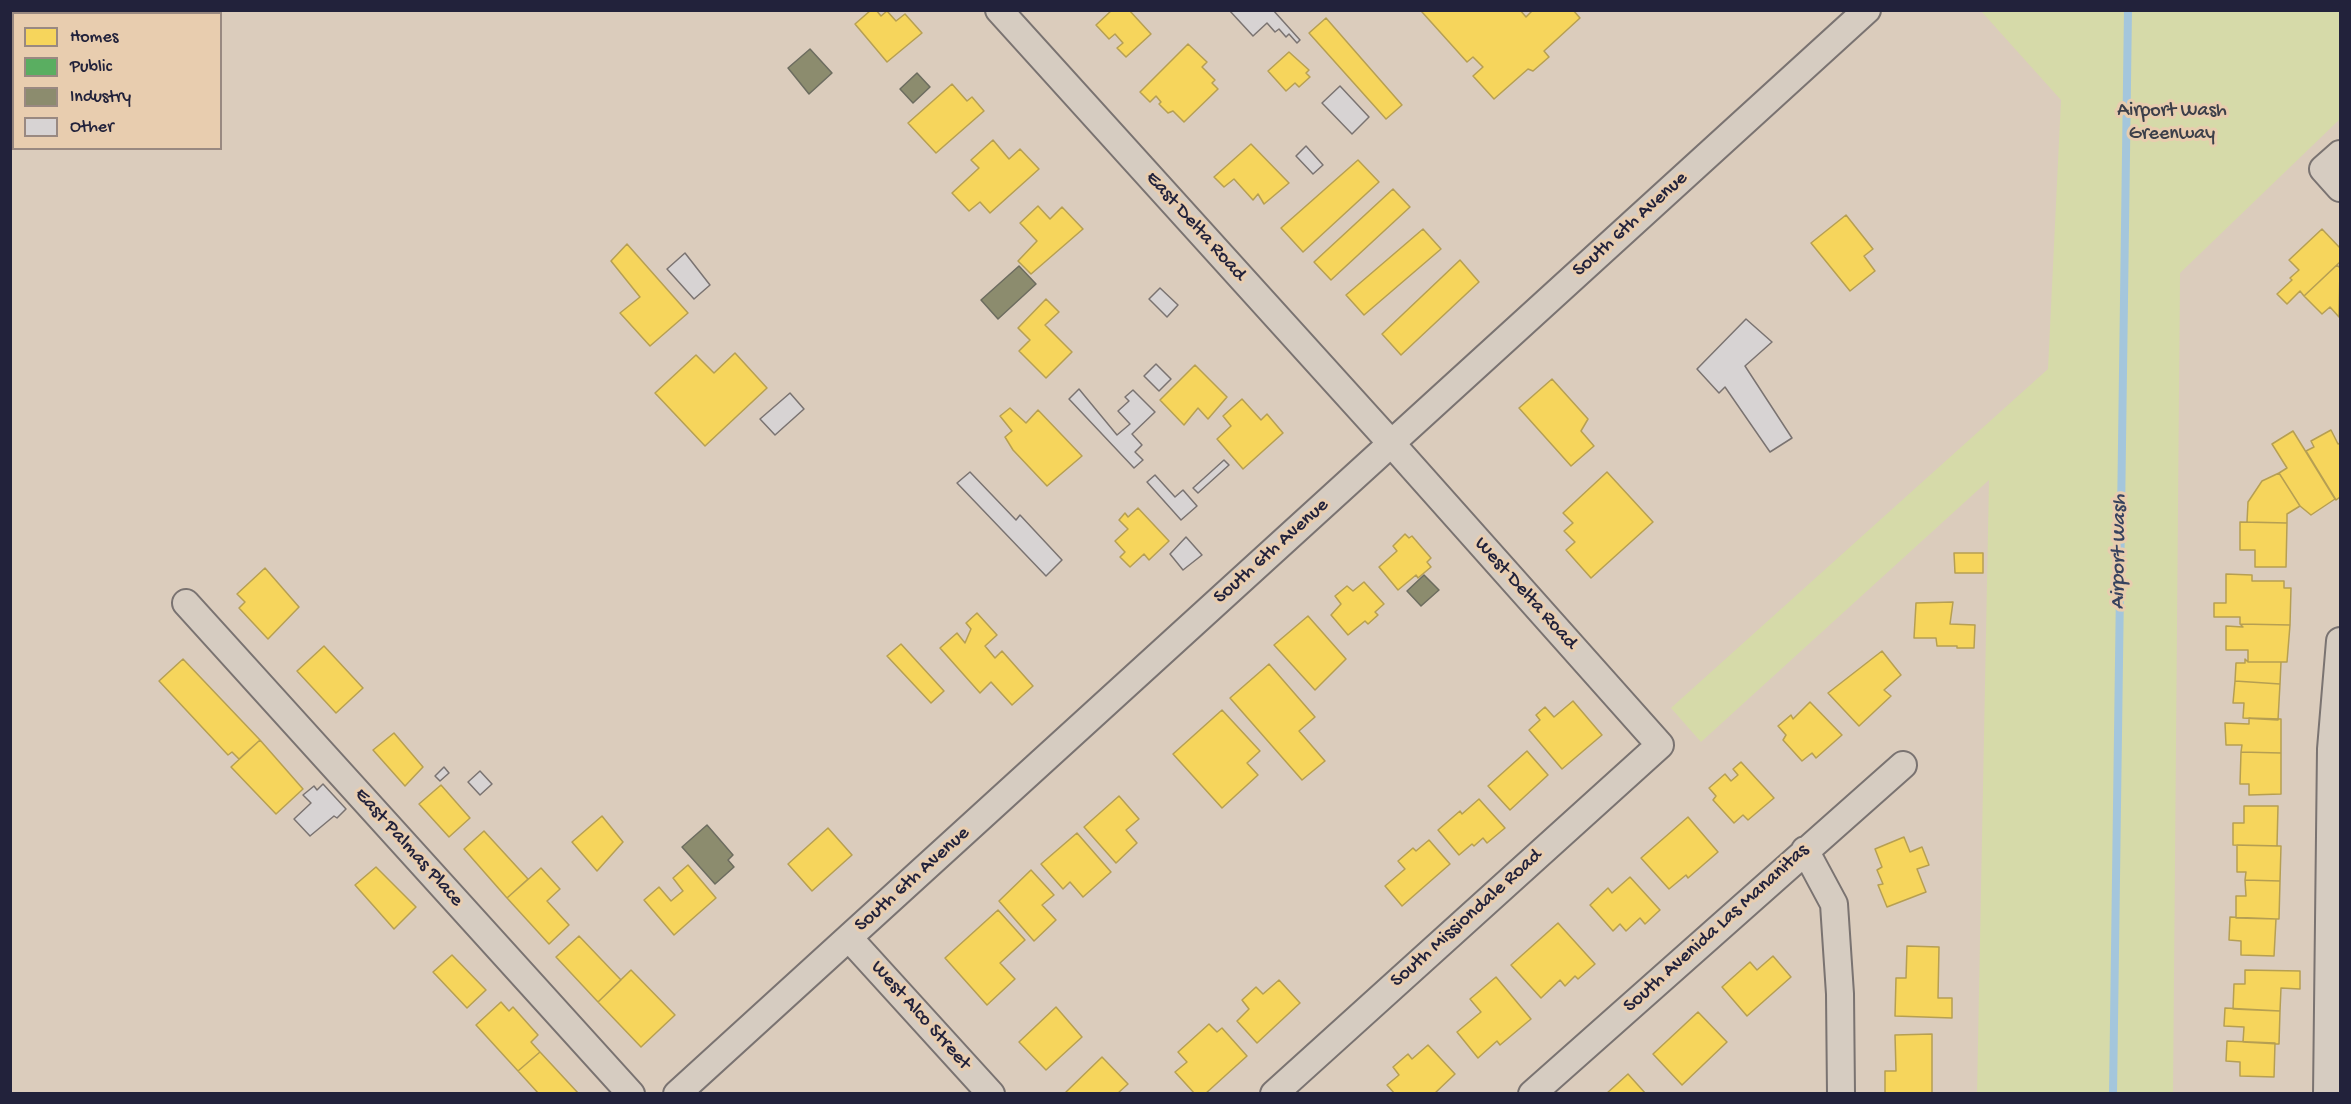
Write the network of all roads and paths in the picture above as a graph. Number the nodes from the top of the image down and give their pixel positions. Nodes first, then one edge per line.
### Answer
1 (999, 10) edge
2 (1867, 10) edge
3 (2332, 161) edge
4 (2340, 188) edge
5 (1391, 443) junction
6 (186, 603) dead end
7 (2340, 640) edge
8 (1660, 745) joint
9 (2336, 749) edge
10 (1902, 765) dead end
11 (1805, 850) junction
12 (849, 938) junction
13 (631, 1094) edge
14 (677, 1094) edge
15 (991, 1094) edge
16 (1275, 1094) edge
17 (1532, 1094) edge
18 (1841, 1094) edge
19 (2327, 1094) edge

1 - 5 street, East Delta Road
2 - 5 street, South 6th Avenue
3 - 4 street
5 - 8 street, West Delta Road
5 - 12 street, South 6th Avenue
6 - 13 street, East Palmas Place
7 - 9 street
8 - 16 street, South Missiondale Road
9 - 19 street
10 - 11 street, South Avenida Las Mananitas
11 - 17 street, South Avenida Las Mananitas
11 - 18 street
12 - 14 street, South 6th Avenue
12 - 15 street, West Alco Street

